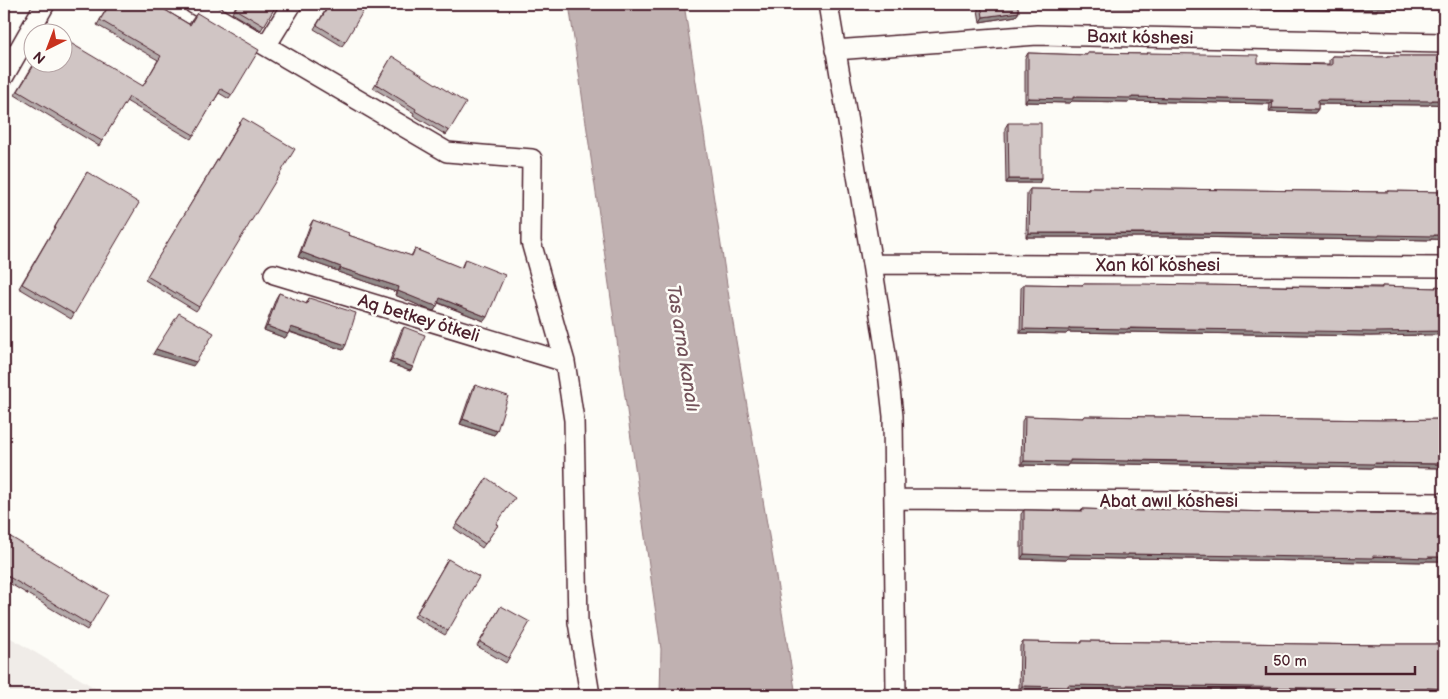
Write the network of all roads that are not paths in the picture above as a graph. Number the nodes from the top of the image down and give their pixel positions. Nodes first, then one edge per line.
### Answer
1 (45, 4) edge
2 (194, 4) edge
3 (292, 4) edge
4 (828, 4) edge
5 (1444, 43) edge
6 (266, 46) junction
7 (835, 50) junction
8 (4, 76) edge
9 (872, 264) junction
10 (1444, 266) edge
11 (274, 274) dead end
12 (565, 362) junction
13 (894, 499) junction
14 (1444, 503) edge
15 (590, 695) edge
16 (896, 695) edge

1 - 8 street
2 - 6 street
3 - 6 street
4 - 7 street
5 - 7 street, Baxıt kóshesi
6 - 12 street
7 - 9 street
9 - 10 street, Xan kól kóshesi
9 - 13 street
11 - 12 street, Aq betkey ótkeli
12 - 15 street
13 - 14 street, Abat awıl kóshesi
13 - 16 street

